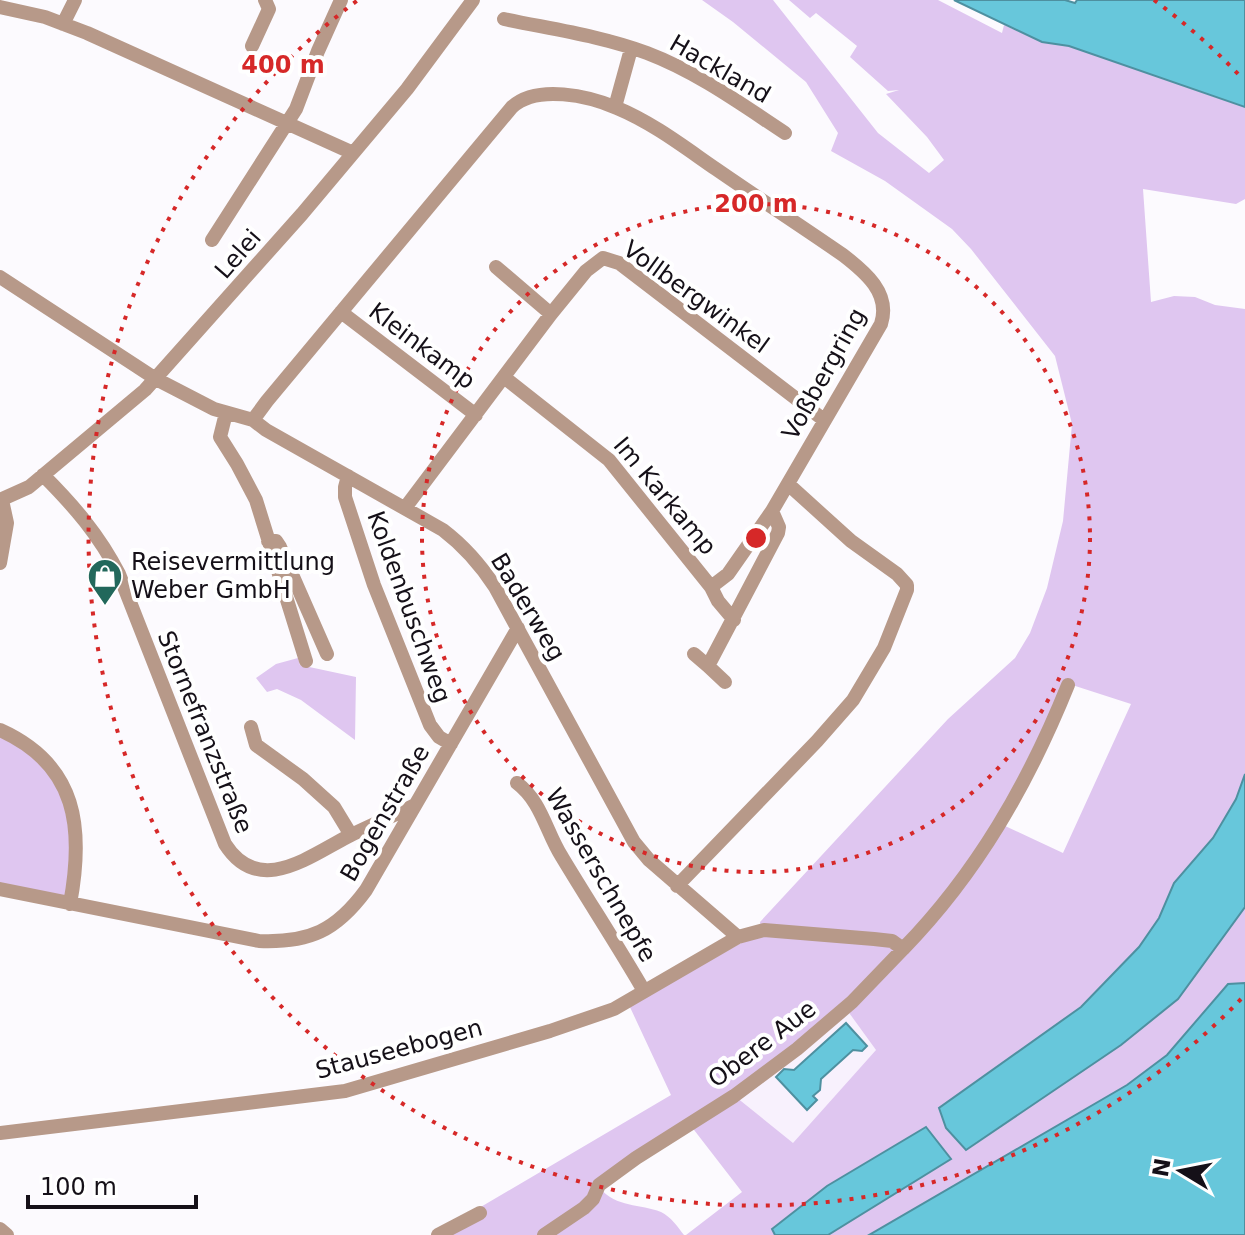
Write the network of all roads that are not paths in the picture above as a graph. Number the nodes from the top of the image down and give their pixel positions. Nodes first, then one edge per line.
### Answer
1 (75, 0) edge
2 (265, 0) edge
3 (341, 0) edge
4 (473, 0) edge
5 (0, 7) edge
6 (504, 19) dead end
7 (63, 24) junction
8 (252, 46) dead end
9 (631, 49) junction
10 (615, 107) junction
11 (288, 124) junction
12 (785, 133) dead end
13 (353, 153) junction
14 (212, 240) dead end
15 (496, 267) dead end
16 (0, 277) edge
17 (341, 312) junction
18 (551, 314) junction
19 (505, 378) junction
20 (156, 379) junction
21 (226, 413) junction
22 (476, 415) junction
23 (253, 420) junction
24 (824, 420) junction
25 (43, 475) junction
26 (348, 476) junction
27 (788, 484) junction
28 (1, 500) edge
29 (405, 508) junction
30 (772, 511) junction
31 (268, 541) junction
32 (0, 563) edge
33 (711, 587) junction
34 (734, 620) junction
35 (518, 628) junction
36 (327, 654) dead end
37 (694, 654) dead end
38 (306, 661) dead end
39 (708, 666) junction
40 (725, 682) dead end
41 (1068, 685) dead end
42 (251, 727) dead end
43 (0, 730) edge
44 (451, 744) junction
45 (517, 783) dead end
46 (416, 805) junction
47 (351, 835) junction
48 (677, 886) junction
49 (0, 889) edge
50 (70, 904) junction
51 (738, 937) junction
52 (903, 949) junction
53 (644, 991) junction
54 (0, 1133) edge
55 (480, 1213) dead end
56 (0, 1229) edge
57 (7, 1235) edge
58 (438, 1235) edge
59 (544, 1235) edge

1 - 7 street
2 - 8 street
3 - 11 street
4 - 13 street, Lelei
5 - 7 street
6 - 9 street, Hackland
7 - 11 street
9 - 10 street, Hackland
9 - 12 street, Hackland
10 - 17 street, Voßbergring
10 - 24 street, Voßbergring
11 - 13 street
11 - 14 street
13 - 20 street, Lelei
15 - 18 street
16 - 20 street, Baderweg
17 - 22 street, Kleinkamp
17 - 23 street, Voßbergring
18 - 19 street, Vollbergwinkel
18 - 24 street, Vollbergwinkel
19 - 22 street, Vollbergwinkel
19 - 33 street, Im Karkamp
20 - 21 street, Baderweg
20 - 25 street, Lelei
21 - 23 street, Baderweg
21 - 31 street
22 - 29 street, Vollbergwinkel
23 - 26 street, Baderweg
24 - 27 street, Voßbergring
25 - 28 street, Lelei
25 - 47 street, Stornefranzstraße
26 - 29 street, Baderweg
26 - 44 street, Koldenbuschweg
27 - 30 street, Im Karkamp
27 - 48 street
28 - 32 street
29 - 35 street, Baderweg
30 - 33 street, Im Karkamp
30 - 34 street, Im Karkamp
31 - 36 street
31 - 38 street
33 - 34 street, Im Karkamp
34 - 39 street, Im Karkamp
35 - 44 street, Bogenstraße
35 - 48 street, Baderweg
37 - 39 street
39 - 40 street
41 - 52 street, Obere Aue
42 - 47 street, Stornefranzstraße
43 - 50 street
44 - 46 street, Bogenstraße
45 - 53 street, Wasserschnepfe
46 - 47 street, Stornefranzstraße
46 - 50 street, Bogenstraße
48 - 51 street, Baderweg
49 - 50 street, Bogenstraße
51 - 52 street
51 - 53 street, Stauseebogen
52 - 59 street, Obere Aue
53 - 54 street, Stauseebogen
55 - 58 street
56 - 57 street

